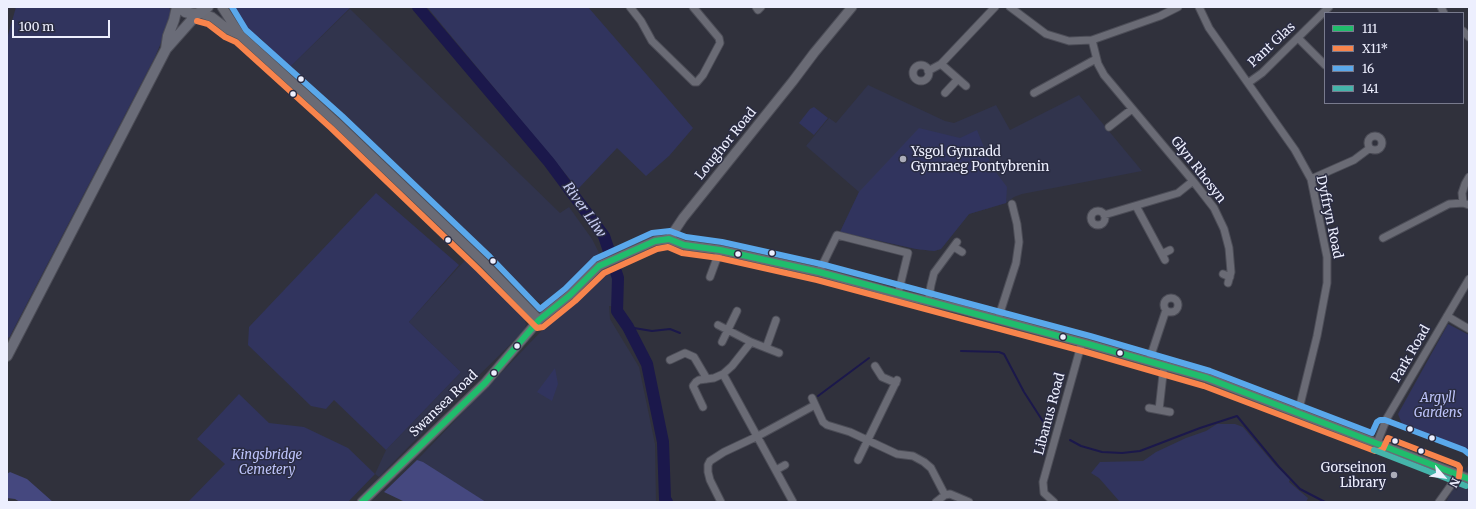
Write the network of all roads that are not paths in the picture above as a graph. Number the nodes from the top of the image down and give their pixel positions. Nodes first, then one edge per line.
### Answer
1 (178, 7) edge
2 (222, 7) edge
3 (630, 7) edge
4 (693, 7) edge
5 (756, 7) edge
6 (761, 7) edge
7 (852, 7) edge
8 (995, 7) edge
9 (1178, 7) edge
10 (1199, 7) edge
11 (1329, 7) edge
12 (1013, 8) edge
13 (202, 11) edge
14 (240, 35) junction
15 (1298, 38) junction
16 (1092, 40) junction
17 (166, 49) junction
18 (1096, 59) junction
19 (941, 64) junction
20 (1324, 65) edge
21 (928, 70) dead end
22 (958, 79) junction
23 (1248, 83) junction
24 (966, 86) dead end
25 (945, 93) dead end
26 (1034, 93) dead end
27 (1132, 109) junction
28 (1109, 127) dead end
29 (1370, 148) dead end
30 (1469, 177) edge
31 (1311, 179) junction
32 (1193, 181) junction
33 (1012, 204) dead end
34 (1466, 204) edge
35 (1136, 206) junction
36 (1104, 215) dead end
37 (1383, 238) dead end
38 (669, 239) junction
39 (720, 250) junction
40 (1170, 250) dead end
41 (962, 252) dead end
42 (819, 272) junction
43 (1223, 274) dead end
44 (710, 276) dead end
45 (1469, 279) edge
46 (898, 294) junction
47 (928, 302) junction
48 (1166, 310) dead end
49 (737, 311) dead end
50 (1447, 316) junction
51 (998, 319) junction
52 (539, 320) junction
53 (776, 320) dead end
54 (718, 325) dead end
55 (1469, 329) edge
56 (728, 330) junction
57 (722, 342) dead end
58 (751, 342) junction
59 (1082, 342) junction
60 (766, 348) junction
61 (779, 353) dead end
62 (7, 356) edge
63 (670, 360) dead end
64 (1150, 361) junction
65 (1164, 365) junction
66 (875, 366) dead end
67 (723, 374) junction
68 (707, 379) junction
69 (703, 407) dead end
70 (1149, 408) dead end
71 (1159, 410) junction
72 (1170, 412) dead end
73 (1298, 413) junction
74 (758, 436) junction
75 (868, 441) junction
76 (1377, 443) junction
77 (858, 460) dead end
78 (785, 466) dead end
79 (776, 470) junction
80 (1459, 474) junction
81 (1469, 479) edge
82 (945, 495) junction
83 (362, 502) edge
84 (721, 502) edge
85 (793, 502) edge
86 (936, 502) edge
87 (968, 502) edge
88 (1054, 502) edge
89 (1439, 502) edge

1 - 13 main road
1 - 17 main road
2 - 14 main road
3 - 4 street
5 - 6 street
7 - 38 main road, Loughor Road
8 - 19 street
9 - 16 street
10 - 23 street, Dyffryn Road
11 - 15 street, Pant Glas
12 - 16 street
13 - 14 main road
13 - 17 main road
14 - 52 main road
15 - 20 street
15 - 23 street, Pant Glas
16 - 18 street, Glyn Rhosyn
17 - 62 main road
18 - 26 street
18 - 27 street, Glyn Rhosyn
19 - 21 street
19 - 22 street
22 - 24 street
22 - 25 street
23 - 31 street, Dyffryn Road
27 - 28 street
27 - 32 street, Glyn Rhosyn
29 - 31 street
30 - 34 street
31 - 73 street, Dyffryn Road
32 - 35 street
32 - 43 street, Glyn Rhosyn
33 - 51 street
34 - 37 street
35 - 36 street
35 - 40 street
38 - 39 main road
38 - 52 main road, Swansea Road
39 - 42 main road
39 - 44 street
41 - 47 street
42 - 46 main road
42 - 46 street
45 - 50 street, Park Road
46 - 47 main road
47 - 51 main road
48 - 64 street
49 - 56 street
50 - 55 street
50 - 76 street, Park Road
51 - 59 main road
52 - 83 main road, Swansea Road
53 - 60 street
54 - 56 street
56 - 57 street
56 - 58 street
58 - 60 street
58 - 67 street
59 - 64 main road
59 - 88 street, Libanus Road
60 - 61 street
63 - 68 street
64 - 65 main road
65 - 71 street
65 - 73 main road
66 - 75 street
67 - 68 street
67 - 74 street
68 - 69 street
70 - 71 street
71 - 72 street
73 - 76 main road
74 - 75 street
74 - 79 street
74 - 84 street
75 - 77 street
75 - 82 street
76 - 80 main road
78 - 79 street
79 - 85 street
80 - 81 main road
80 - 89 street
82 - 86 street
82 - 87 street

